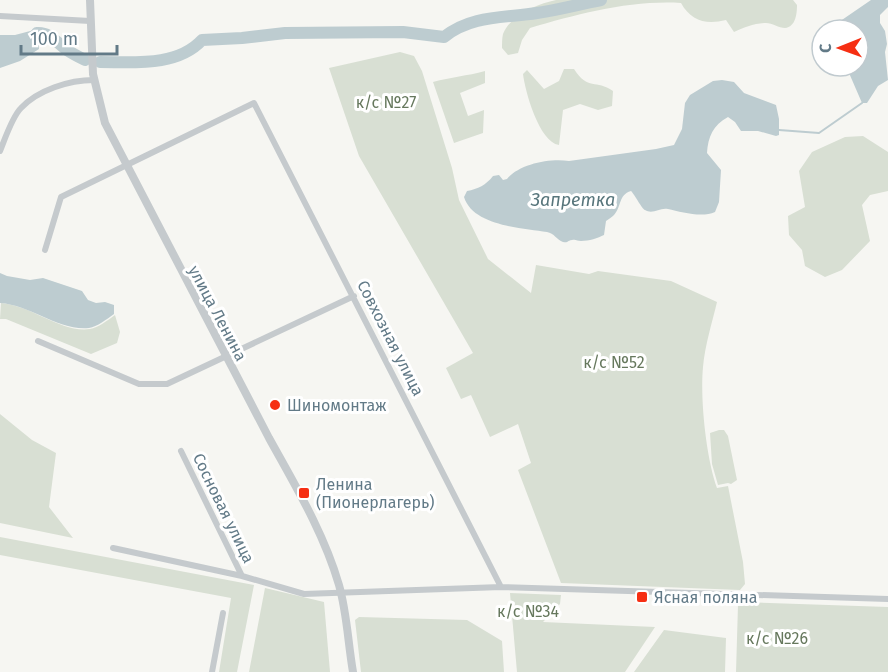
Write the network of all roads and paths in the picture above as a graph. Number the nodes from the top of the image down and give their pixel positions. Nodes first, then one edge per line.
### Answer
1 (90, 0) edge
2 (0, 15) edge
3 (90, 21) junction
4 (93, 77) junction
5 (0, 151) edge
6 (126, 164) junction
7 (45, 250) dead end
8 (354, 296) junction
9 (38, 341) dead end
10 (226, 356) junction
11 (181, 451) dead end
12 (113, 548) dead end
13 (242, 576) junction
14 (501, 587) junction
15 (340, 592) junction
16 (888, 599) edge
17 (223, 613) dead end
18 (212, 672) edge
19 (353, 672) edge

1 - 3 street, улица Ленина
2 - 3 street
3 - 4 street, улица Ленина
4 - 5 street
4 - 6 street, улица Ленина
6 - 7 street
6 - 8 street, Совхозная улица
6 - 10 street, улица Ленина
8 - 10 street
8 - 14 street, Совхозная улица
9 - 10 street
10 - 15 street, улица Ленина
11 - 13 street, Сосновая улица
12 - 13 street
13 - 15 street
14 - 15 street
14 - 16 street
15 - 19 street, улица Ленина
17 - 18 street

